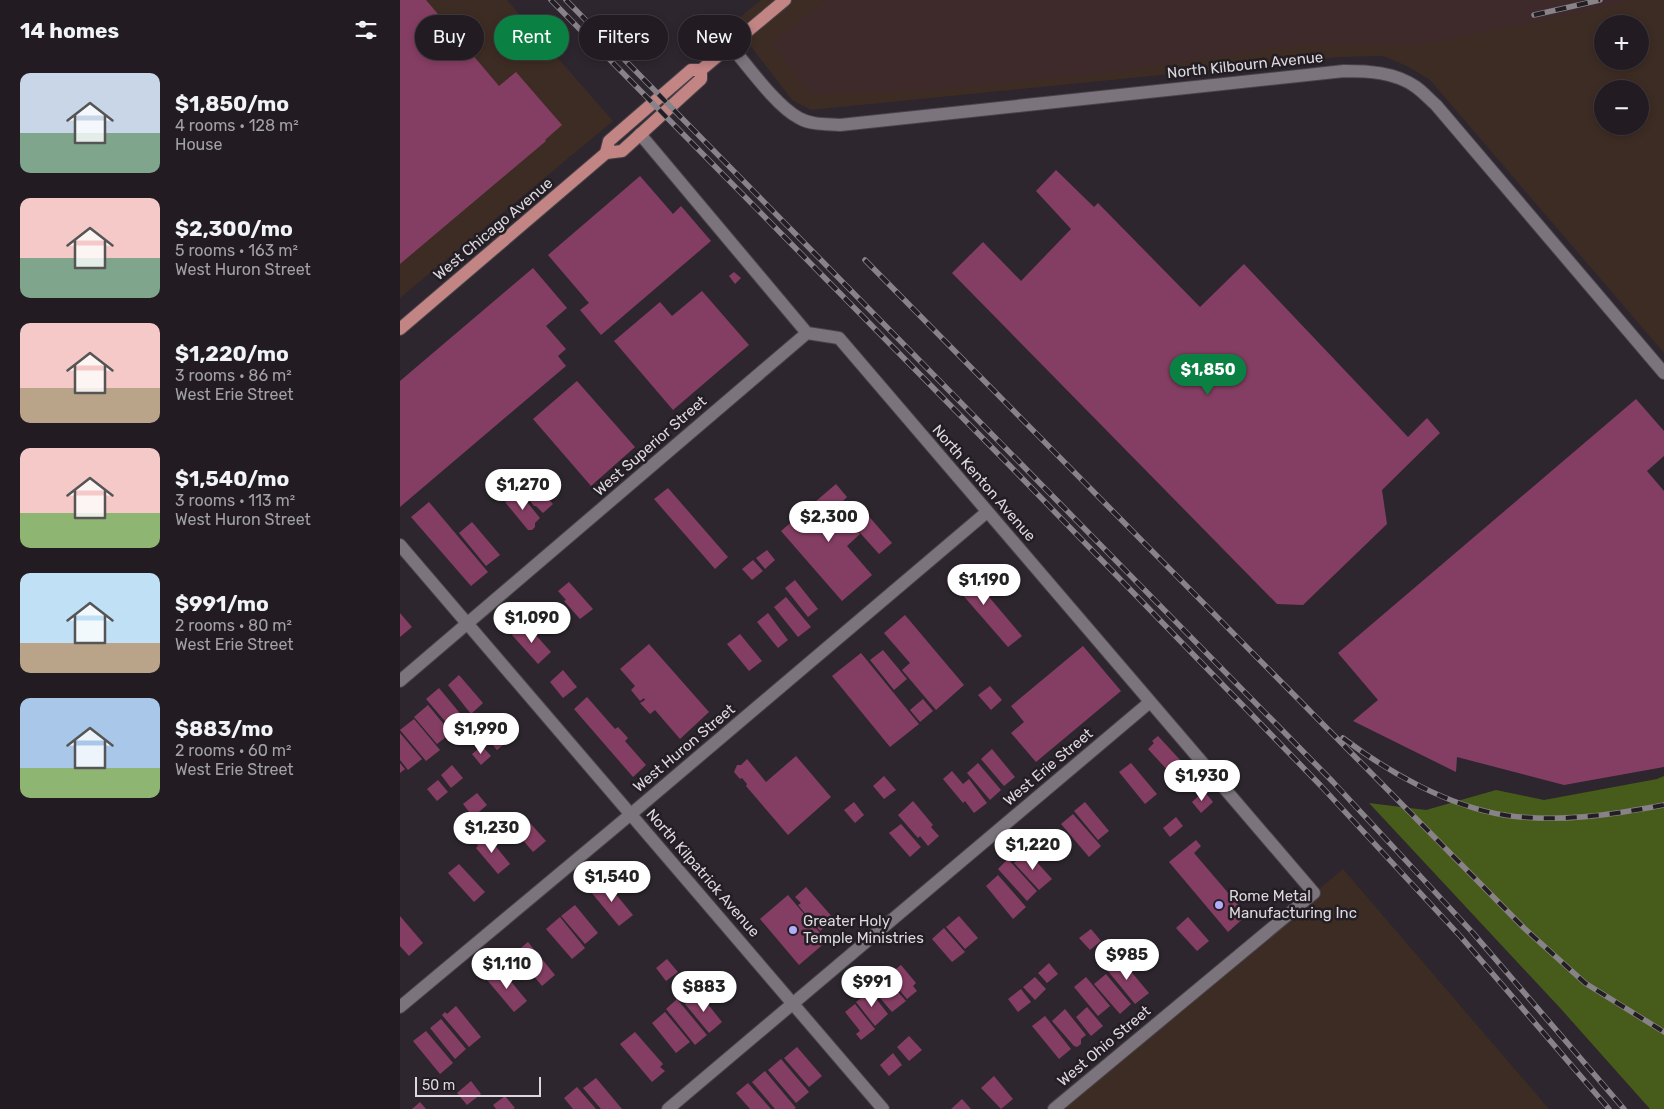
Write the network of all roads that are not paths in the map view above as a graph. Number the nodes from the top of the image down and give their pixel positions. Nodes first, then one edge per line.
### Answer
1 (785, 0) edge
2 (751, 28) edge
3 (713, 60) edge
4 (742, 60) edge
5 (701, 70) junction
6 (640, 134) junction
7 (606, 153) junction
8 (400, 329) edge
9 (807, 333) junction
10 (1664, 373) edge
11 (987, 512) junction
12 (400, 545) edge
13 (468, 624) junction
14 (400, 681) edge
15 (1150, 702) junction
16 (631, 814) junction
17 (1314, 892) joint
18 (793, 1004) junction
19 (400, 1007) edge
20 (668, 1109) edge
21 (883, 1109) edge
22 (1054, 1109) edge

1 - 2 main road, West Chicago Avenue
3 - 5 main road, West Chicago Avenue
4 - 10 street, North Kilbourn Avenue
5 - 6 main road, West Chicago Avenue
5 - 7 main road, West Chicago Avenue
6 - 7 main road, West Chicago Avenue
6 - 9 street
7 - 8 main road, West Chicago Avenue
9 - 11 street, North Kenton Avenue
9 - 13 street, West Superior Street
11 - 15 street, North Kenton Avenue
11 - 16 street, West Huron Street
12 - 13 street, North Kilpatrick Avenue
13 - 14 street, West Superior Street
13 - 16 street, North Kilpatrick Avenue
15 - 17 street, North Kenton Avenue
15 - 18 street, West Erie Street
16 - 18 street, North Kilpatrick Avenue
16 - 19 street, West Huron Street
17 - 22 street, West Ohio Street
18 - 20 street, West Erie Street
18 - 21 street, North Kilpatrick Avenue

